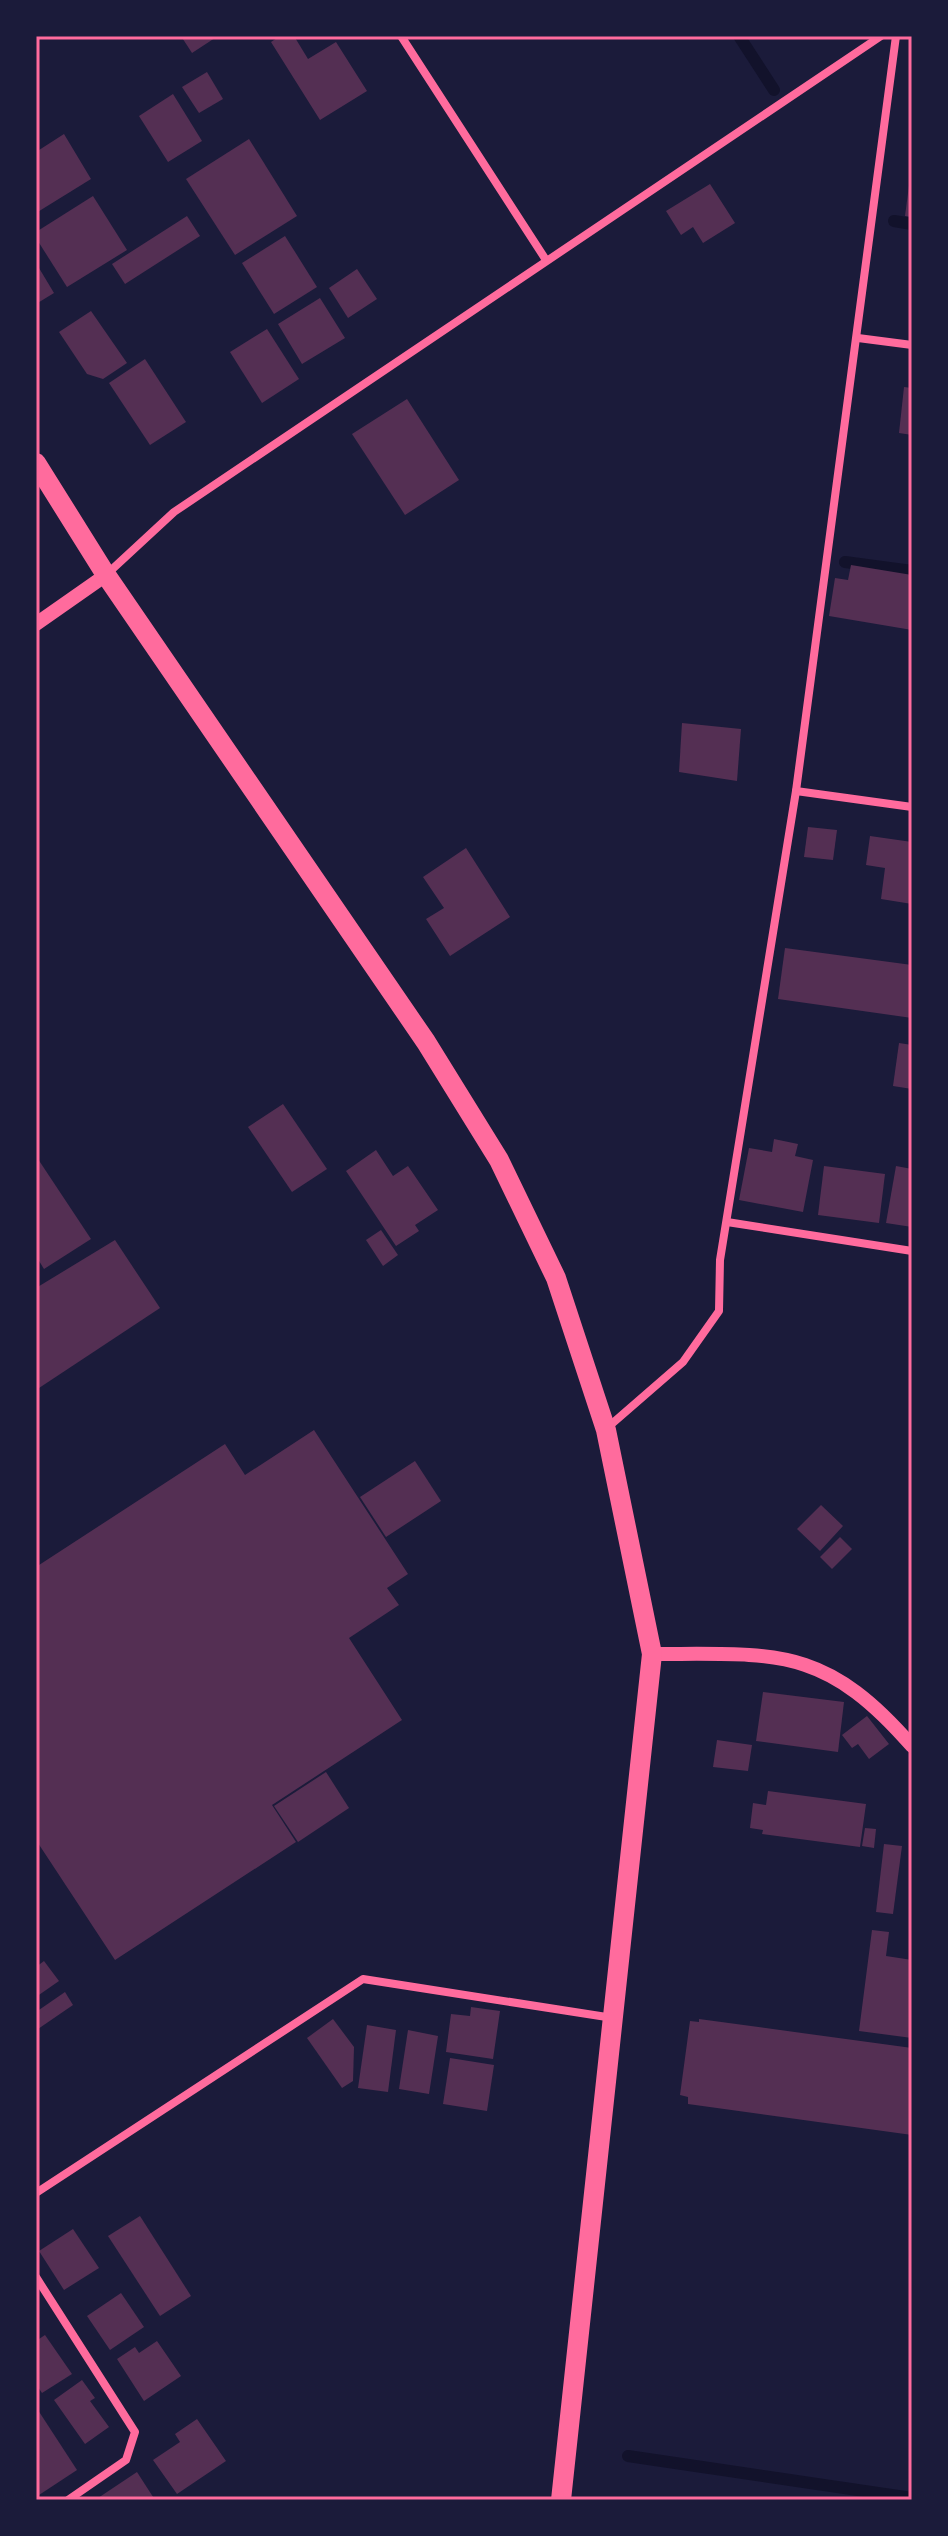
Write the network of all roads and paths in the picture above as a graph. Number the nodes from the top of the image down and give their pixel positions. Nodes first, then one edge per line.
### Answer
1 (401, 36) edge
2 (881, 36) edge
3 (896, 36) edge
4 (546, 260) junction
5 (858, 338) junction
6 (912, 345) edge
7 (36, 463) edge
8 (106, 575) junction
9 (36, 624) edge
10 (796, 791) junction
11 (912, 807) edge
12 (727, 1222) junction
13 (912, 1251) edge
14 (606, 1430) junction
15 (652, 1654) junction
16 (912, 1746) edge
17 (613, 2018) junction
18 (36, 2193) edge
19 (36, 2277) edge
20 (68, 2500) edge
21 (561, 2500) edge

1 - 4 street
2 - 4 street
3 - 5 street
4 - 8 street
5 - 6 street
5 - 10 street
7 - 8 main road
8 - 9 street
8 - 14 main road
10 - 11 street
10 - 12 street
12 - 13 street
12 - 14 street
14 - 15 main road
15 - 16 street
15 - 17 main road
17 - 18 street
17 - 21 main road
19 - 20 street

